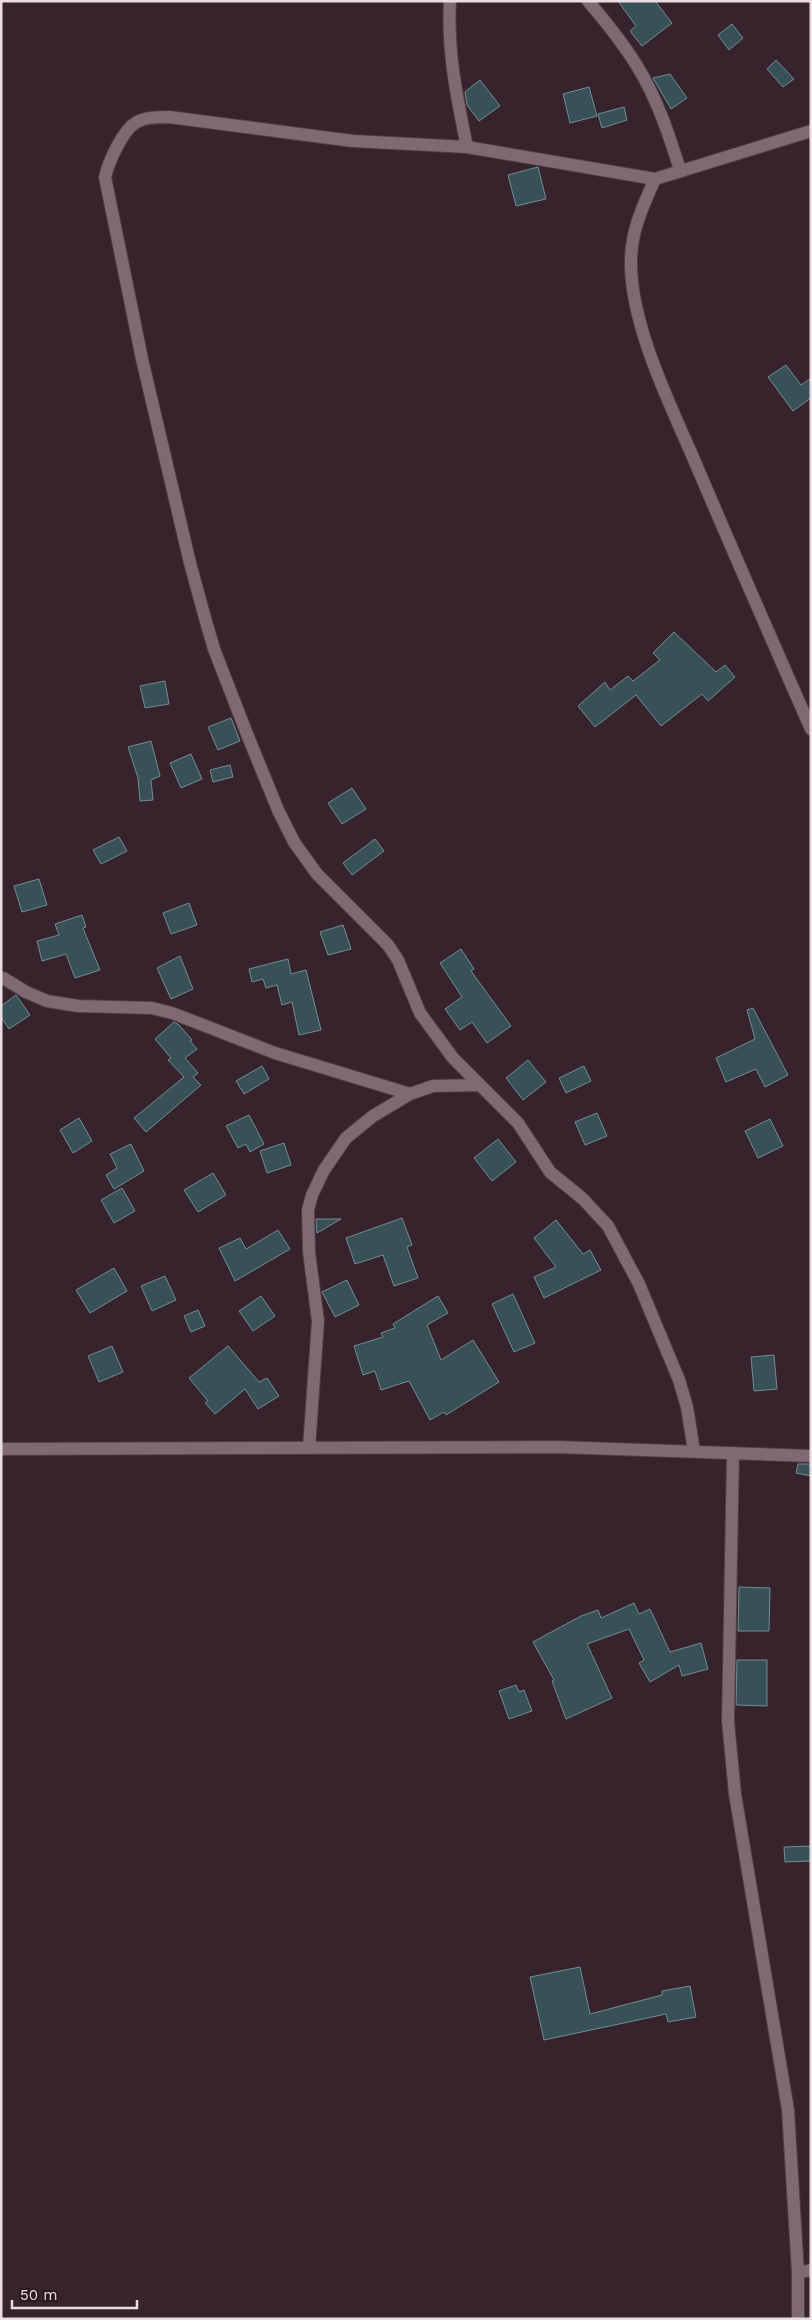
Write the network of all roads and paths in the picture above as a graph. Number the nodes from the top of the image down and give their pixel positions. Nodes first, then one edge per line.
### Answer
1 (450, 1) edge
2 (588, 1) edge
3 (811, 131) edge
4 (467, 147) junction
5 (680, 170) junction
6 (654, 179) junction
7 (811, 729) edge
8 (3, 978) dead end
9 (480, 1085) junction
10 (410, 1094) junction
11 (1, 1448) edge
12 (309, 1448) junction
13 (694, 1451) junction
14 (733, 1453) junction
15 (811, 1456) edge
16 (811, 2270) edge
17 (798, 2273) junction
18 (798, 2319) edge

1 - 4 street
2 - 5 street
3 - 5 street
4 - 6 street
4 - 9 street
5 - 6 street
6 - 7 street
8 - 10 street
9 - 10 street
9 - 13 street
10 - 12 street
11 - 12 street
12 - 13 street
13 - 14 street
14 - 15 street
14 - 17 street
16 - 17 street
17 - 18 street

